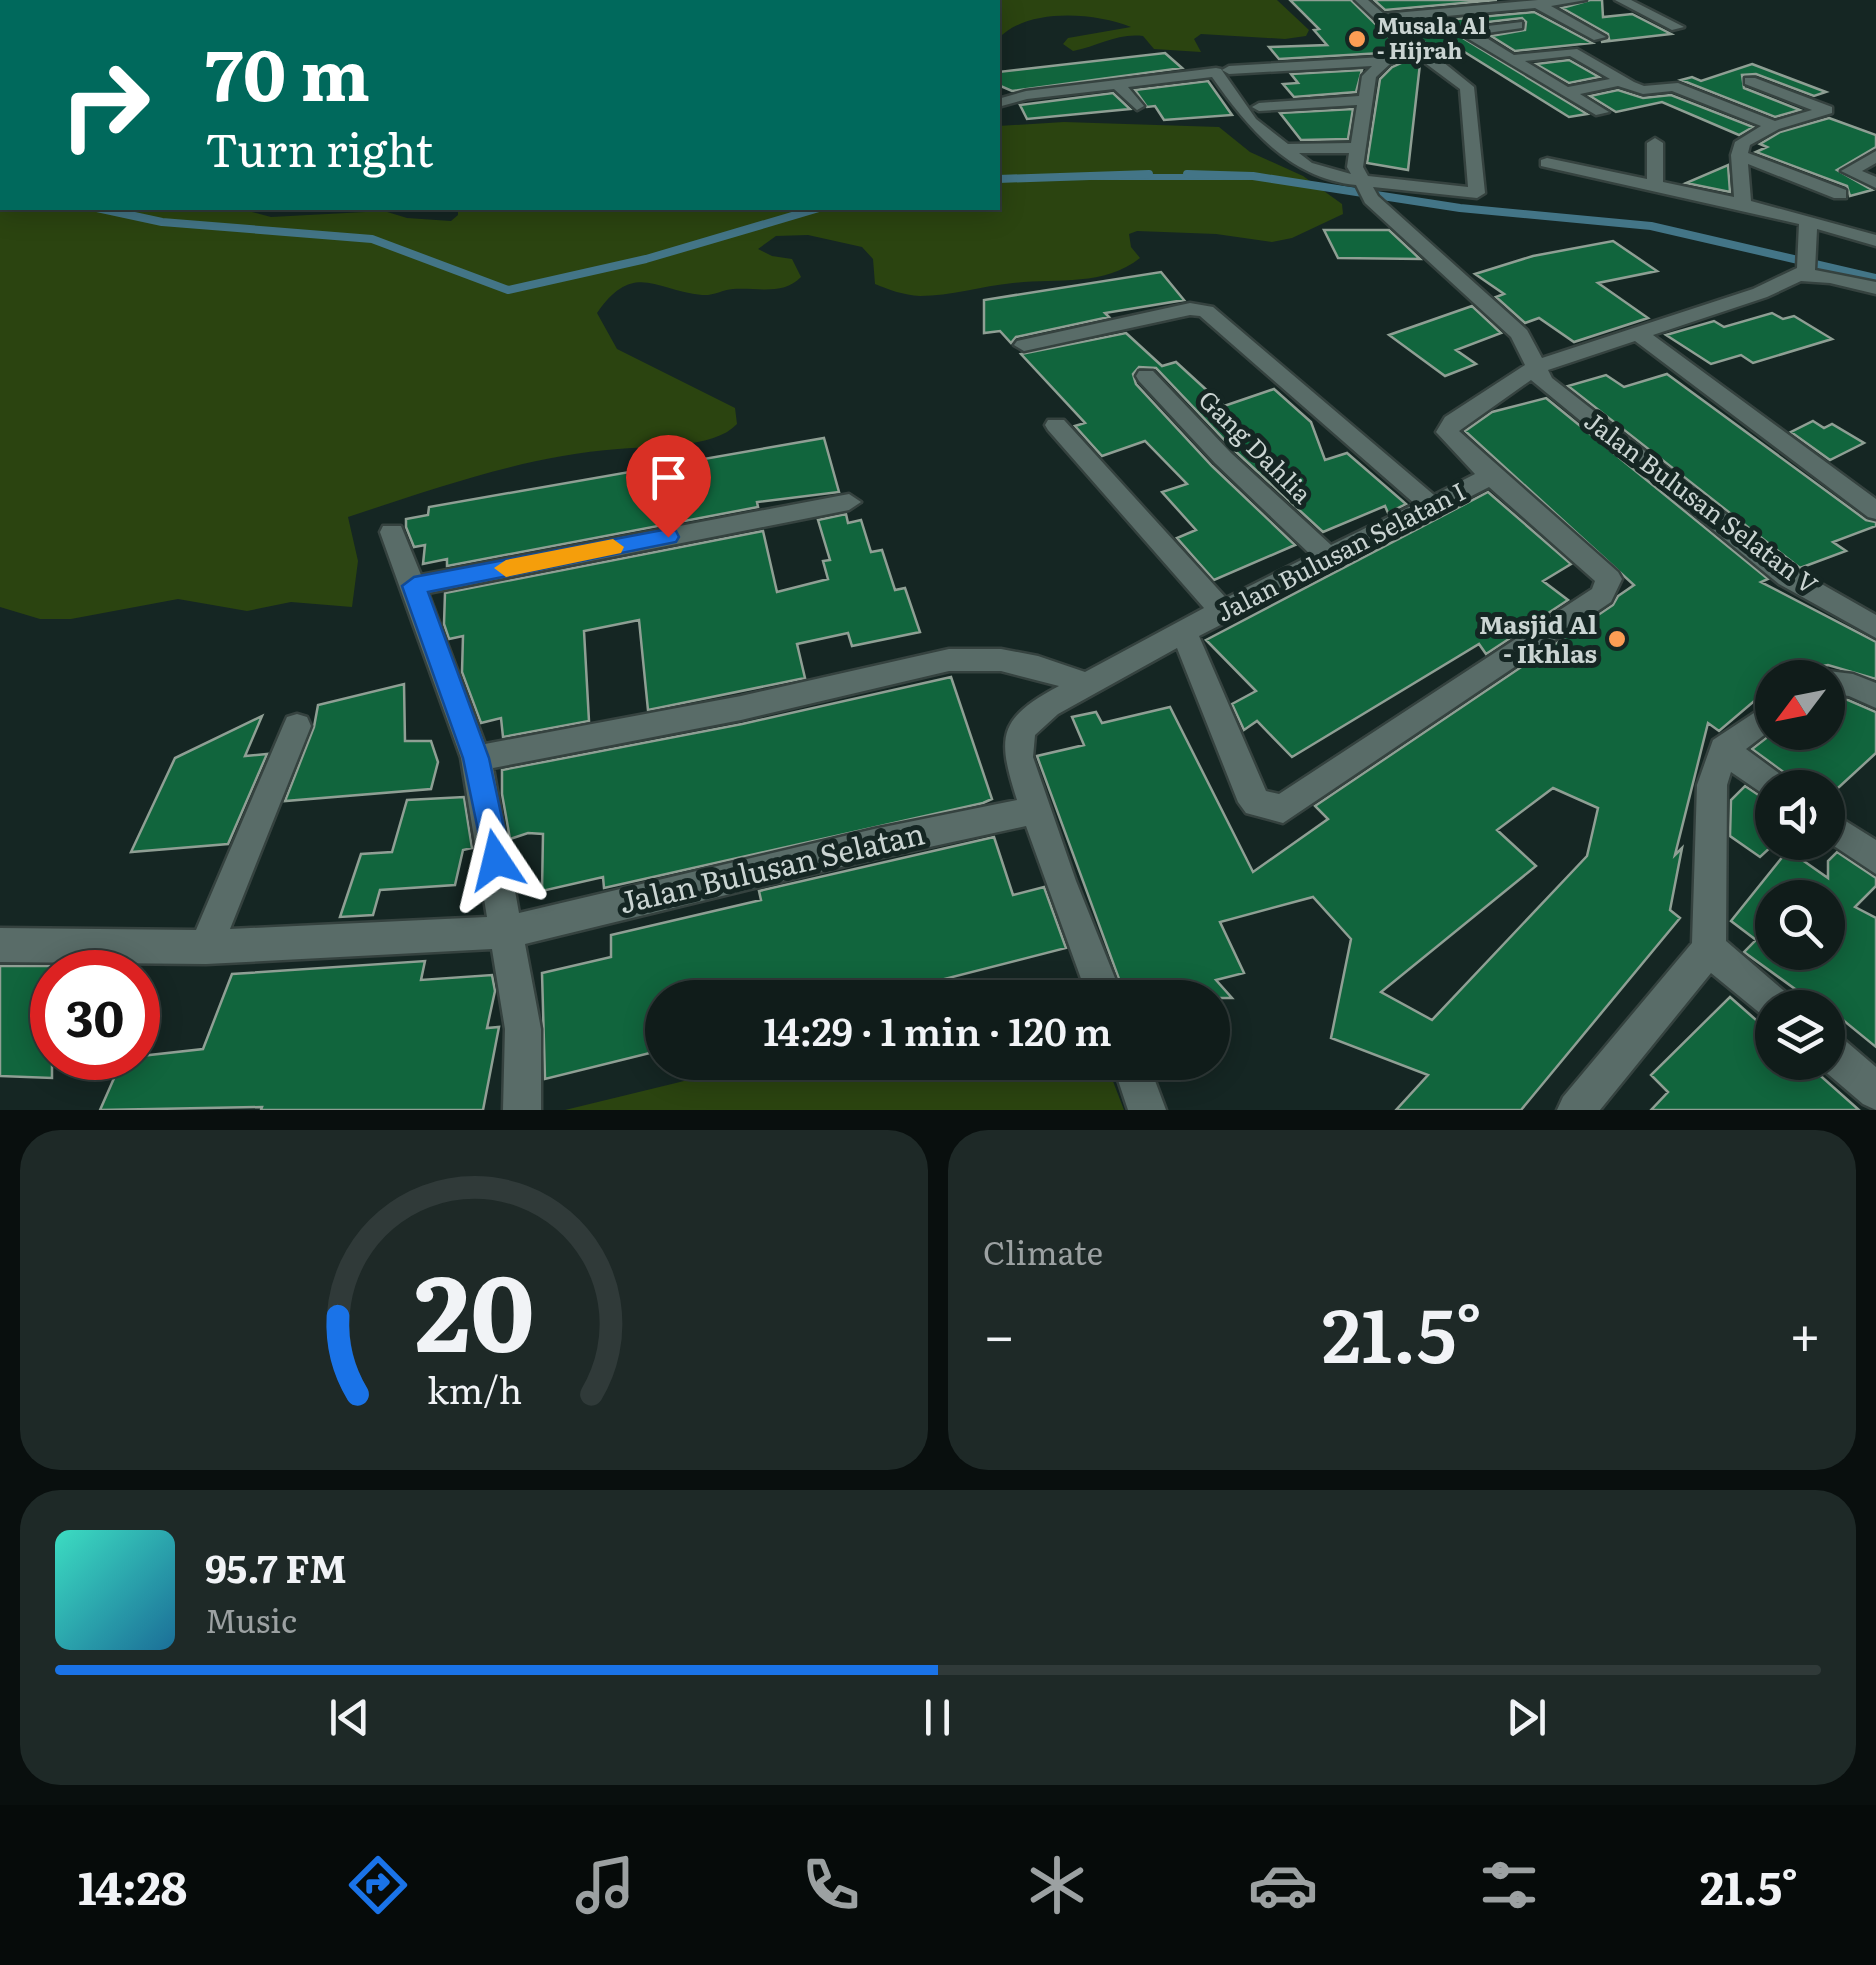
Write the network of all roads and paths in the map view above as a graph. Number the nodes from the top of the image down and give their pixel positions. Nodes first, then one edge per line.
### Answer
1 (1361, 0) edge
2 (1580, 0) edge
3 (1621, 0) edge
4 (1534, 2) edge
5 (1380, 18) junction
6 (1517, 25) dead end
7 (1677, 27) dead end
8 (1598, 36) dead end
9 (1414, 48) junction
10 (1511, 59) junction
11 (1385, 62) junction
12 (1229, 70) dead end
13 (1750, 81) dead end
14 (1116, 83) junction
15 (1626, 83) junction
16 (1566, 92) junction
17 (1367, 100) junction
18 (1000, 102) edge
19 (1848, 104) dead end
20 (1138, 106) dead end
21 (1259, 107) dead end
22 (1823, 111) junction
23 (1602, 112) dead end
24 (1774, 126) junction
25 (1655, 143) dead end
26 (1292, 148) dead end
27 (1358, 148) junction
28 (1739, 154) junction
29 (1876, 156) edge
30 (1547, 163) dead end
31 (1876, 183) edge
32 (1655, 185) junction
33 (1366, 190) junction
34 (1840, 194) dead end
35 (1743, 204) junction
36 (1808, 221) junction
37 (1876, 241) edge
38 (1804, 266) junction
39 (1876, 288) edge
40 (1636, 331) junction
41 (1024, 345) dead end
42 (1538, 366) junction
43 (1146, 376) dead end
44 (1056, 425) dead end
45 (1490, 476) junction
46 (849, 502) dead end
47 (1430, 505) junction
48 (1876, 511) edge
49 (392, 532) dead end
50 (1326, 556) junction
51 (414, 586) junction
52 (1222, 611) junction
53 (1876, 628) edge
54 (1184, 632) junction
55 (1845, 684) edge
56 (1088, 685) junction
57 (1876, 696) edge
58 (1755, 725) edge
59 (298, 726) dead end
60 (1723, 749) junction
61 (476, 758) junction
62 (1755, 773) edge
63 (1037, 810) junction
64 (1845, 836) edge
65 (1876, 859) edge
66 (508, 932) junction
67 (1, 946) edge
68 (206, 947) junction
69 (1709, 949) junction
70 (1099, 980) edge
71 (1757, 990) edge
72 (1845, 1065) edge
73 (1136, 1080) edge
74 (1876, 1091) edge
75 (522, 1110) edge
76 (1146, 1110) edge
77 (1576, 1110) edge

1 - 5 street
2 - 4 street
3 - 7 street
4 - 5 street
4 - 8 street
5 - 9 street
6 - 10 street
9 - 11 street
9 - 33 street
10 - 15 street
10 - 16 street
11 - 12 street
11 - 17 street
13 - 22 street
14 - 18 street
14 - 20 street
14 - 33 street
15 - 16 street
15 - 24 street
16 - 23 street
17 - 21 street
17 - 27 street
19 - 22 street
22 - 24 street
24 - 28 street
25 - 32 street
26 - 27 street
27 - 33 street
28 - 34 street
28 - 35 street
29 - 31 street
30 - 32 street
32 - 35 street
33 - 42 street, Jalan Bulusan Selatan V
35 - 36 street
36 - 37 street
36 - 38 street
38 - 39 street
38 - 40 street, Jalan Bulusan Selatan I
40 - 42 street, Jalan Bulusan Selatan I
40 - 48 street
41 - 47 street
42 - 45 street, Jalan Bulusan Selatan I
42 - 53 street, Jalan Bulusan Selatan V
43 - 50 street, Gang Dahlia
44 - 52 street
45 - 47 street, Jalan Bulusan Selatan I
45 - 54 street
46 - 51 street
47 - 50 street, Jalan Bulusan Selatan I
49 - 51 street
50 - 52 street, Jalan Bulusan Selatan I
51 - 61 street
52 - 54 street, Jalan Bulusan Selatan I
54 - 56 street, Jalan Bulusan Selatan I
55 - 57 street
56 - 61 street
56 - 63 street, Jalan Bulusan Selatan I
58 - 60 street
59 - 68 street
60 - 62 street
60 - 69 street
61 - 66 street
63 - 66 street, Jalan Bulusan Selatan
63 - 70 street, Jalan Bulusan Selatan I
64 - 65 street
66 - 68 street, Jalan Bulusan Selatan
66 - 75 street
67 - 68 street, Jalan Bulusan Selatan
69 - 71 street
69 - 77 street
72 - 74 street
73 - 76 street

